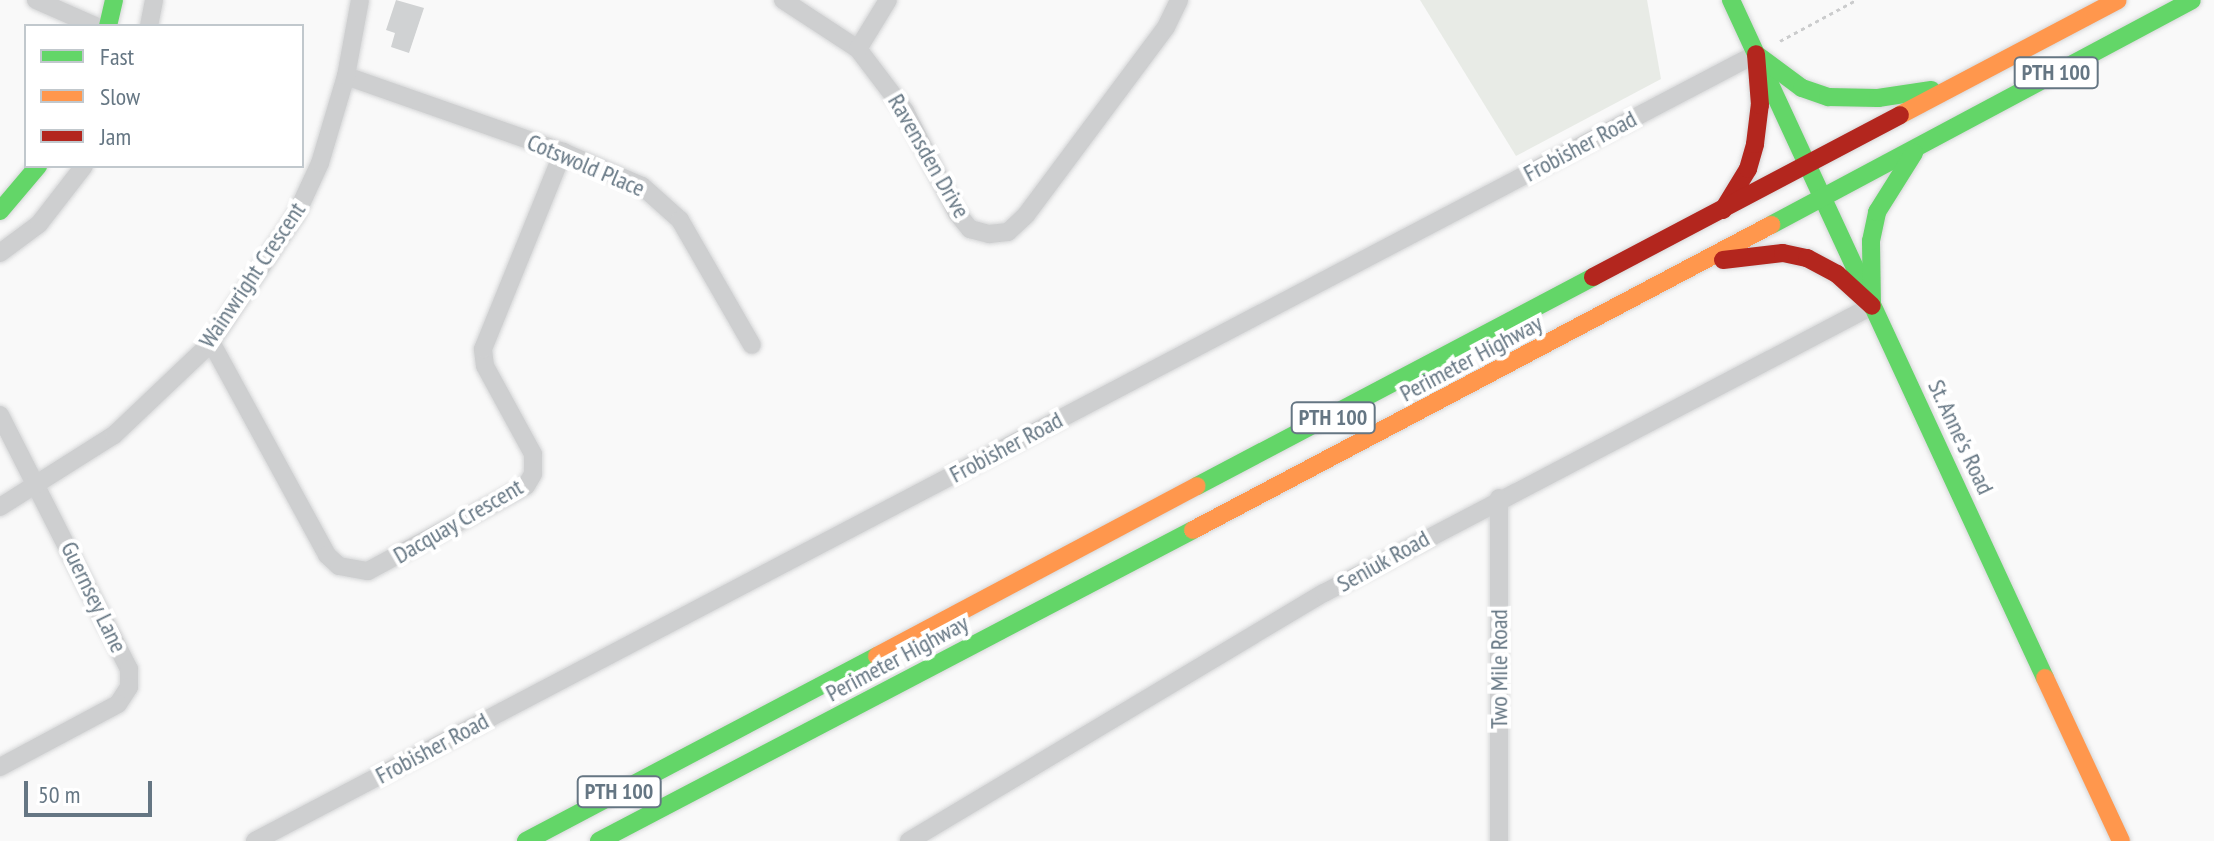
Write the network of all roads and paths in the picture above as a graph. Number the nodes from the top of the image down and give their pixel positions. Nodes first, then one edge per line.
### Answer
1 (36, 0) edge
2 (114, 0) edge
3 (154, 0) edge
4 (360, 0) edge
5 (783, 0) edge
6 (888, 0) edge
7 (1179, 0) edge
8 (1731, 0) edge
9 (1856, 0) edge
10 (2118, 0) edge
11 (2192, 0) edge
12 (90, 24) edge
13 (108, 24) edge
14 (149, 24) edge
15 (858, 49) junction
16 (1756, 54) junction
17 (346, 76) junction
18 (1956, 86) junction
19 (1919, 146) junction
20 (563, 152) junction
21 (1808, 166) junction
22 (36, 168) edge
23 (82, 168) edge
24 (1822, 198) junction
25 (0, 211) edge
26 (1722, 212) junction
27 (0, 253) edge
28 (1704, 261) junction
29 (1872, 306) junction
30 (211, 342) junction
31 (752, 345) dead end
32 (0, 415) edge
33 (40, 486) junction
34 (1499, 498) junction
35 (0, 507) edge
36 (0, 767) edge
37 (255, 841) edge
38 (526, 841) edge
39 (599, 841) edge
40 (909, 841) edge
41 (1499, 841) edge
42 (2121, 841) edge

1 - 12 street
2 - 13 main road
3 - 14 street
4 - 17 street, Wainwright Crescent
5 - 15 street, Ravensden Drive
6 - 15 street
7 - 15 street, Ravensden Drive
8 - 16 main road, St. Anne's Road
9 - 16 path
10 - 18 main road, Perimeter Highway / PTH 100
11 - 19 main road, Perimeter Highway / PTH 100
16 - 18 main road
16 - 21 main road, St. Anne's Road
16 - 26 main road
16 - 37 street, Frobisher Road
17 - 20 street, Cotswold Place
17 - 30 street, Wainwright Crescent
18 - 21 main road, Perimeter Highway / PTH 100
19 - 24 main road, Perimeter Highway / PTH 100
19 - 29 main road
20 - 30 street, Dacquay Crescent
20 - 31 street, Cotswold Place
21 - 24 main road, St. Anne's Road
21 - 26 main road, Perimeter Highway / PTH 100
22 - 25 main road
23 - 27 street
24 - 28 main road, Perimeter Highway / PTH 100
24 - 29 main road, St. Anne's Road
26 - 38 main road, Perimeter Highway / PTH 100
28 - 29 main road
28 - 39 main road, Perimeter Highway / PTH 100
29 - 34 street, Seniuk Road
29 - 42 main road, St. Anne's Road
30 - 33 street, Wainwright Crescent
32 - 33 street, Guernsey Lane
33 - 35 street, Wainwright Crescent
33 - 36 street, Guernsey Lane
34 - 40 street, Seniuk Road
34 - 41 street, Two Mile Road

